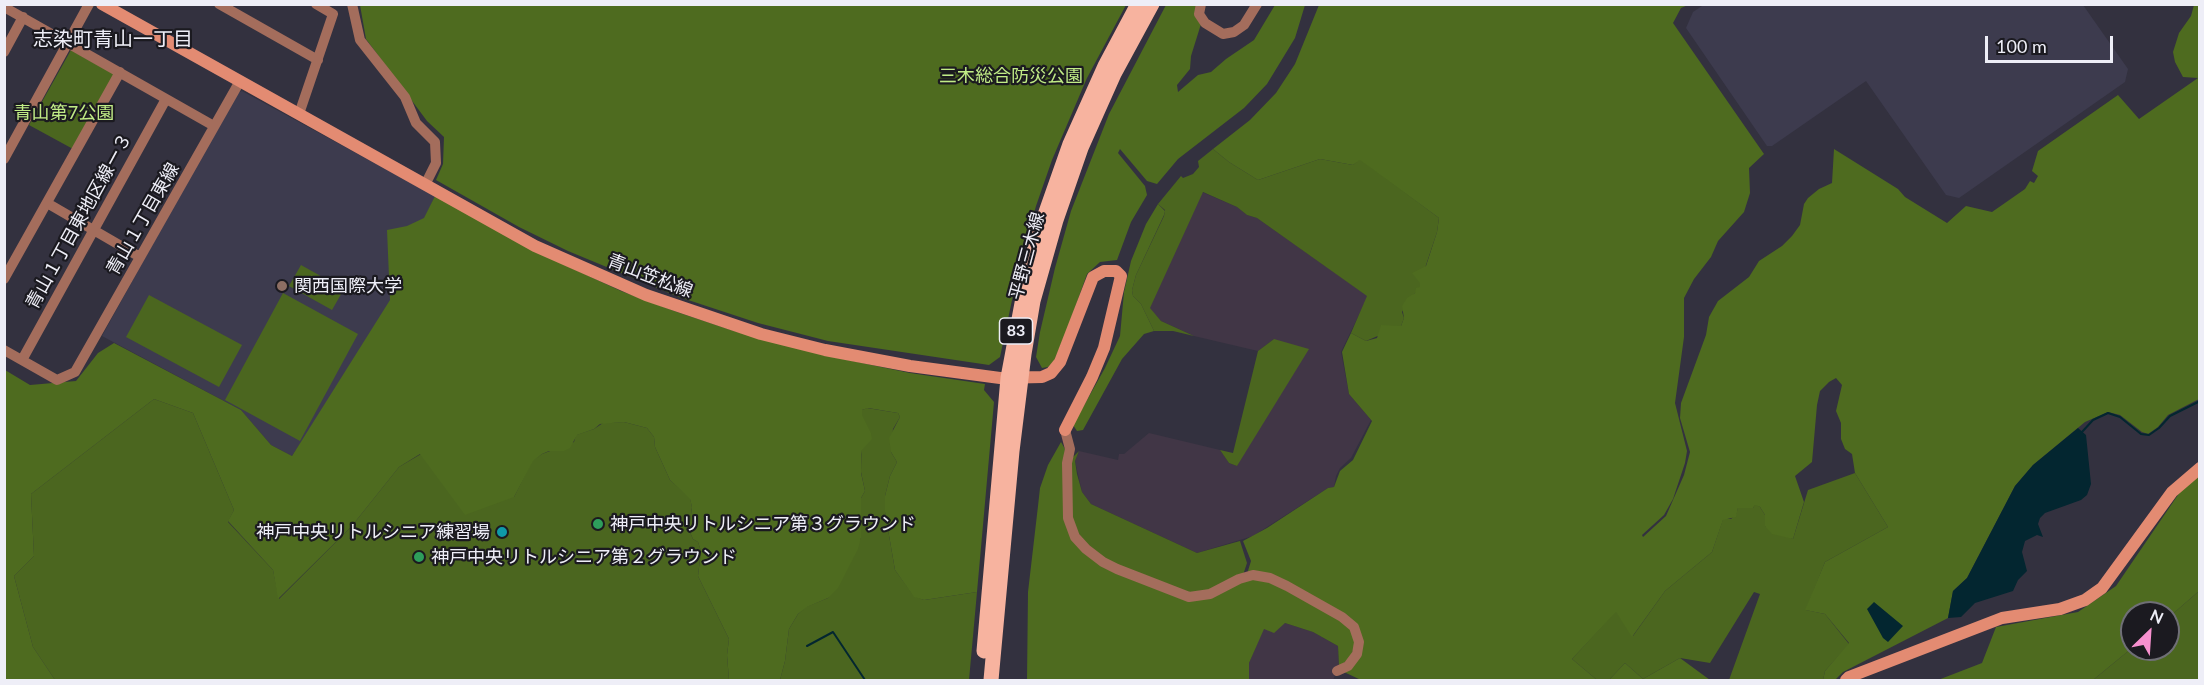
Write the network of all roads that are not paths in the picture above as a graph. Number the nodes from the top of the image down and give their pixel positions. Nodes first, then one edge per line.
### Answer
1 (89, 4) edge
2 (102, 4) edge
3 (219, 4) edge
4 (316, 4) edge
5 (352, 4) edge
6 (1138, 4) edge
7 (1152, 4) edge
8 (1201, 4) edge
9 (1257, 4) edge
10 (4, 7) edge
11 (23, 17) junction
12 (69, 43) junction
13 (4, 52) edge
14 (318, 60) junction
15 (120, 72) junction
16 (240, 81) junction
17 (166, 99) junction
18 (299, 114) junction
19 (214, 126) junction
20 (4, 159) edge
21 (425, 185) junction
22 (47, 203) junction
23 (93, 230) junction
24 (140, 257) junction
25 (4, 279) edge
26 (4, 350) edge
27 (22, 360) junction
28 (1014, 379) junction
29 (1065, 429) joint
30 (2199, 468) edge
31 (1337, 671) dead end
32 (982, 681) edge
33 (991, 681) edge
34 (1846, 681) edge

1 - 12 street
2 - 16 street, 青山笠松線
3 - 14 street
4 - 14 street
5 - 21 street
6 - 28 main road, 平野三木線 / 83
7 - 28 main road, 平野三木線 / 83
8 - 9 street
10 - 11 street
11 - 12 street
11 - 13 street
12 - 15 street
12 - 20 street
14 - 18 street
15 - 17 street
15 - 22 street
16 - 18 street, 青山笠松線
16 - 19 street, 青山１丁目東線
17 - 19 street
17 - 23 street, 青山１丁目東地区線ー３
18 - 21 street, 青山笠松線
19 - 24 street, 青山１丁目東線
21 - 28 street, 青山笠松線
22 - 23 street
22 - 25 street
23 - 24 street
23 - 27 street, 青山１丁目東地区線ー３
24 - 27 street, 青山１丁目東線
26 - 27 street
28 - 29 street, 青山笠松線
28 - 32 main road, 平野三木線 / 83
28 - 33 main road, 平野三木線 / 83
29 - 31 street
30 - 34 street

